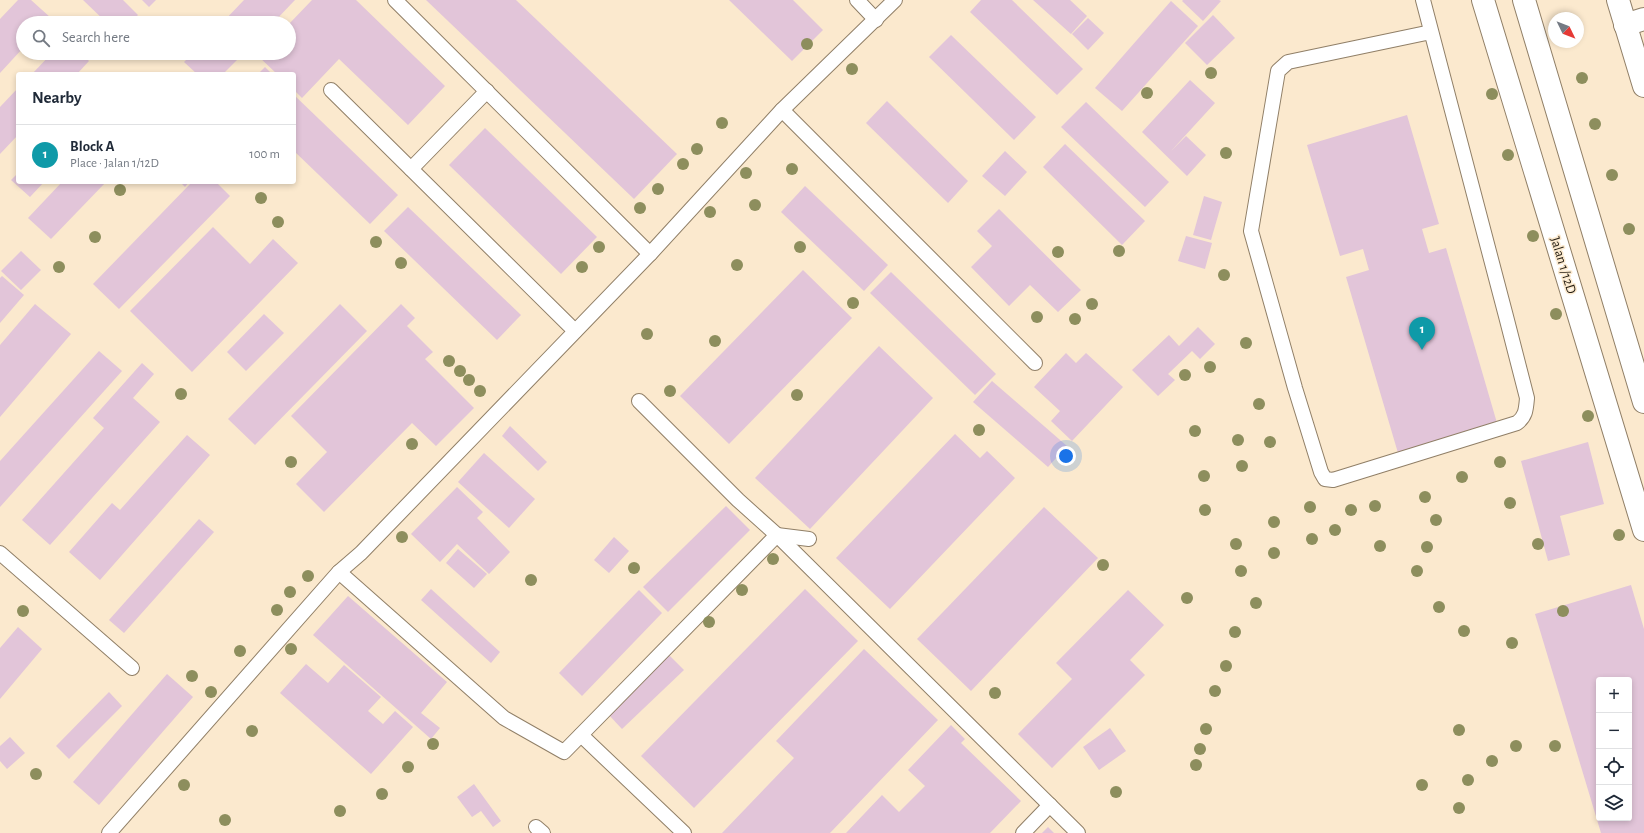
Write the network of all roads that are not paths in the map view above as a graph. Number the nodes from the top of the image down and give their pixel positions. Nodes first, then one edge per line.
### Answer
1 (395, 0) edge
2 (856, 0) edge
3 (896, 0) edge
4 (1423, 0) edge
5 (1483, 0) edge
6 (1524, 0) edge
7 (1618, 0) edge
8 (876, 20) junction
9 (1635, 22) edge
10 (1431, 32) junction
11 (1644, 86) edge
12 (332, 90) dead end
13 (487, 92) junction
14 (782, 110) junction
15 (411, 169) junction
16 (650, 254) junction
17 (575, 331) junction
18 (1035, 363) dead end
19 (640, 401) dead end
20 (1644, 402) edge
21 (1644, 530) edge
22 (777, 535) junction
23 (809, 539) dead end
24 (0, 553) edge
25 (339, 572) junction
26 (132, 668) dead end
27 (581, 735) junction
28 (1050, 805) junction
29 (109, 833) edge
30 (684, 833) edge
31 (1023, 833) edge
32 (1078, 833) edge

1 - 13 lane
2 - 8 lane
3 - 8 lane
4 - 10 lane
5 - 21 street, Jalan 1/12D
6 - 20 street
7 - 9 street
8 - 14 lane
9 - 11 street
10 - 10 lane
12 - 15 lane
13 - 15 lane
13 - 16 lane
14 - 16 lane
14 - 18 lane
15 - 17 lane
16 - 17 lane
17 - 25 lane
19 - 22 lane
22 - 23 lane
22 - 27 lane
22 - 28 lane
24 - 26 lane
25 - 27 lane
25 - 29 lane
27 - 30 lane
28 - 31 lane
28 - 32 lane

